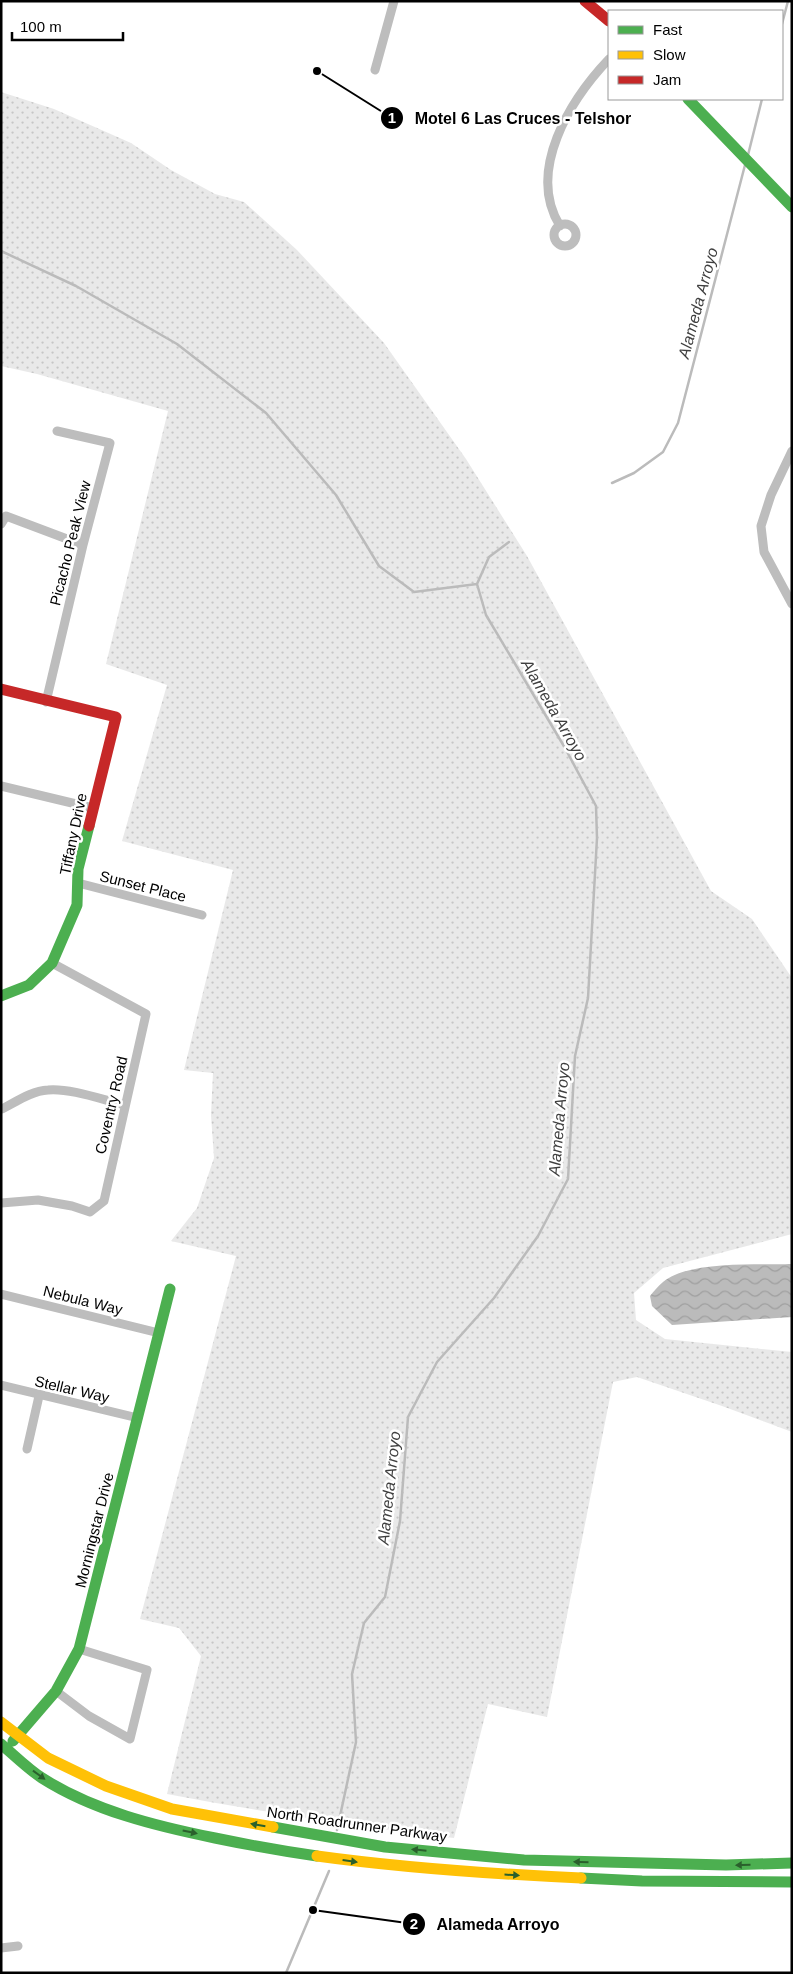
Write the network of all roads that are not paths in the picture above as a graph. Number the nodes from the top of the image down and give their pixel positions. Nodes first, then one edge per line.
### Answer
1 (394, 1) edge
2 (585, 1) edge
3 (608, 20) edge
4 (608, 60) edge
5 (375, 70) dead end
6 (689, 100) edge
7 (792, 207) edge
8 (560, 226) dead end
9 (57, 431) dead end
10 (792, 451) edge
11 (1, 524) edge
12 (82, 545) junction
13 (792, 604) edge
14 (1, 689) edge
15 (46, 702) junction
16 (1, 786) edge
17 (93, 808) junction
18 (78, 884) junction
19 (202, 915) dead end
20 (52, 963) junction
21 (1, 996) edge
22 (125, 1105) junction
23 (2, 1109) edge
24 (1, 1203) edge
25 (170, 1289) dead end
26 (1, 1294) edge
27 (159, 1333) junction
28 (1, 1385) edge
29 (39, 1396) junction
30 (138, 1418) junction
31 (27, 1449) dead end
32 (79, 1649) junction
33 (56, 1691) junction
34 (1, 1722) edge
35 (18, 1736) junction
36 (3, 1749) edge
37 (792, 1863) edge
38 (792, 1882) edge
39 (18, 1946) dead end
40 (1, 1948) edge

1 - 5 street
2 - 3 main road
4 - 8 street
6 - 7 main road
9 - 12 street, Picacho Peak View
10 - 13 street
11 - 12 street
12 - 15 street, Picacho Peak View
14 - 15 main road
15 - 17 main road, Tiffany Drive
16 - 17 street
17 - 18 main road, Tiffany Drive
18 - 19 street, Sunset Place
18 - 20 main road, Tiffany Drive
20 - 21 main road, Tiffany Drive
20 - 22 street, Coventry Road
22 - 23 street
22 - 24 street, Coventry Road
25 - 27 main road, Morningstar Drive
26 - 27 street, Nebula Way
27 - 30 main road, Morningstar Drive
28 - 29 street, Stellar Way
29 - 30 street, Stellar Way
29 - 31 street
30 - 32 main road, Morningstar Drive
32 - 33 main road, Morningstar Drive
32 - 33 street
33 - 35 main road, Morningstar Drive
34 - 35 main road, North Roadrunner Parkway
35 - 36 main road, Morningstar Drive
37 -> 35 main road, North Roadrunner Parkway
36 -> 38 main road
39 - 40 street

